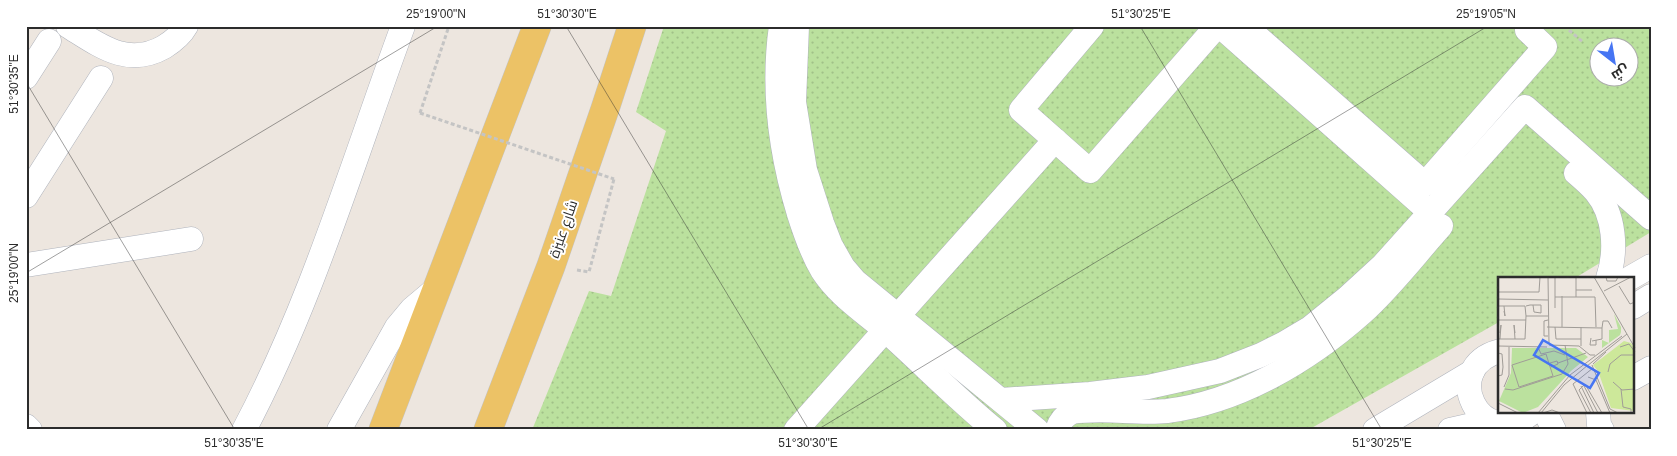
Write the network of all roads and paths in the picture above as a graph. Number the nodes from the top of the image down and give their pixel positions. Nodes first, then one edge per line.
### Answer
1 (68, 26) edge
2 (186, 26) edge
3 (403, 26) edge
4 (450, 26) edge
5 (537, 26) edge
6 (632, 26) edge
7 (780, 26) edge
8 (797, 26) edge
9 (1092, 26) edge
10 (1218, 26) edge
11 (1245, 26) edge
12 (1531, 26) edge
13 (1564, 26) edge
14 (49, 42) dead end
15 (1583, 42) dead end
16 (26, 77) edge
17 (102, 78) dead end
18 (1519, 124) junction
19 (1055, 140) junction
20 (26, 196) edge
21 (1431, 213) junction
22 (1651, 218) edge
23 (191, 239) dead end
24 (26, 265) edge
25 (1651, 266) edge
26 (589, 272) dead end
27 (1608, 277) edge
28 (1632, 277) edge
29 (437, 288) junction
30 (1651, 296) edge
31 (1634, 305) edge
32 (891, 323) junction
33 (1498, 352) edge
34 (1651, 368) edge
35 (1472, 372) junction
36 (1634, 377) edge
37 (1001, 400) junction
38 (1531, 414) edge
39 (1545, 414) edge
40 (1598, 414) edge
41 (1499, 425) edge
42 (26, 426) edge
43 (30, 430) edge
44 (244, 430) edge
45 (339, 430) edge
46 (383, 430) edge
47 (488, 430) edge
48 (796, 430) edge
49 (995, 430) edge
50 (1038, 430) edge
51 (1057, 430) edge
52 (1375, 430) edge
53 (1450, 430) edge
54 (1554, 430) edge
55 (1602, 430) edge

1 - 2 street
3 - 44 street
4 - 26 path, bridge
5 - 29 main road
6 - 47 main road, شارع عنيزة
7 - 32 street
8 - 32 street
9 - 19 street
10 - 19 street
10 - 21 street
11 - 12 street
13 - 15 path
14 - 16 street
17 - 20 street
18 - 21 street
18 - 22 street
18 - 27 street
18 - 51 street
19 - 32 street
21 - 37 street
23 - 24 street
25 - 28 street
29 - 45 street
29 - 46 main road
30 - 31 street
32 - 37 street
32 - 48 street
32 - 49 street
33 - 35 street
34 - 36 street
35 - 41 street
35 - 52 street
37 - 50 street
38 - 41 street
39 - 54 street
40 - 55 street
41 - 53 street
42 - 43 street

